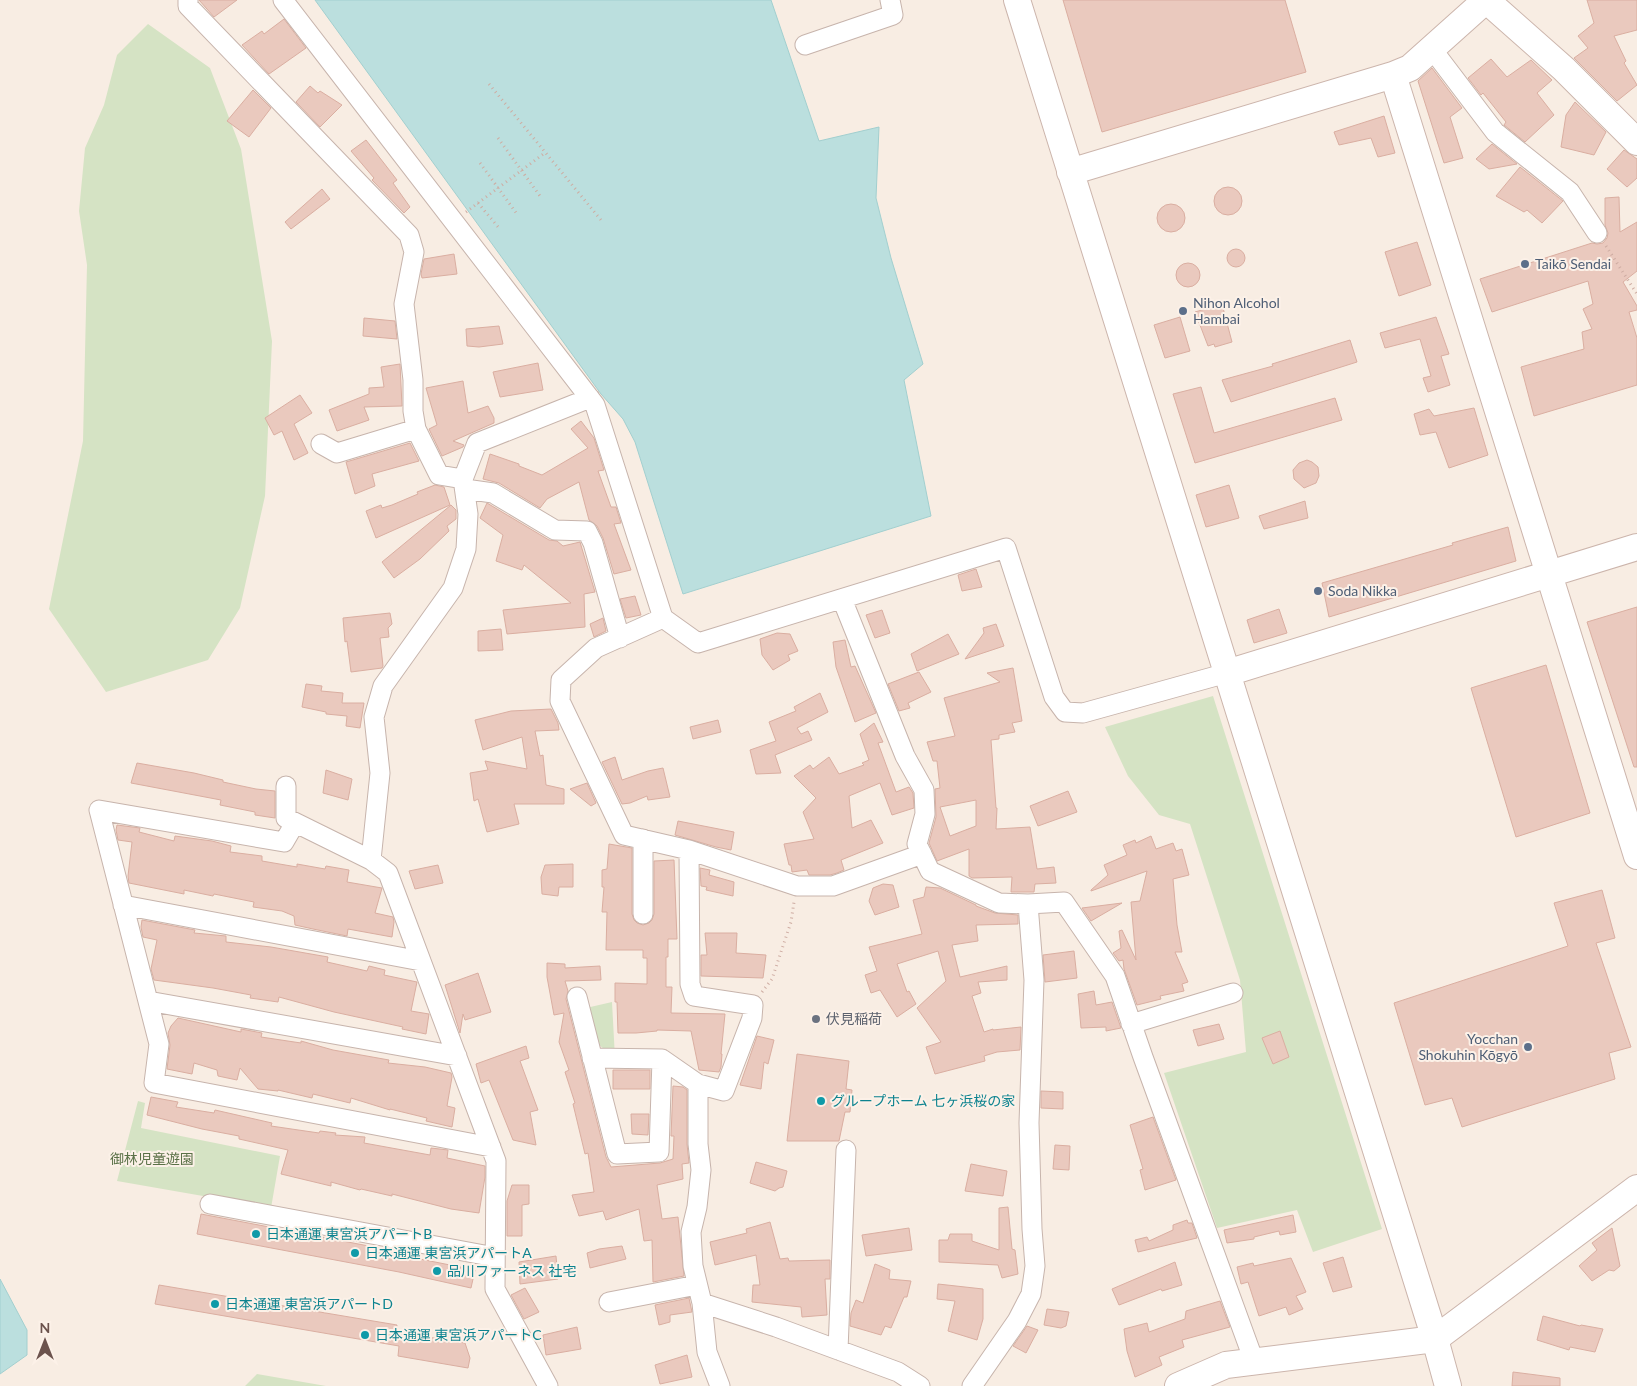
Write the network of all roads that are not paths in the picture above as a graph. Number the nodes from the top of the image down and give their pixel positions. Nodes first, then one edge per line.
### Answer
1 (188, 0) edge
2 (283, 0) edge
3 (890, 0) edge
4 (1017, 0) edge
5 (1486, 0) edge
6 (805, 45) dead end
7 (1432, 48) junction
8 (1393, 74) junction
9 (1637, 142) edge
10 (1070, 172) junction
11 (1598, 233) road end
12 (590, 398) junction
13 (416, 429) junction
14 (321, 444) dead end
15 (464, 484) junction
16 (1637, 547) edge
17 (1550, 574) junction
18 (842, 599) junction
19 (663, 618) junction
20 (620, 638) junction
21 (1227, 673) junction
22 (286, 786) dead end
23 (295, 823) junction
24 (643, 839) junction
25 (689, 850) junction
26 (922, 854) junction
27 (1637, 856) edge
28 (370, 860) junction
29 (1028, 904) junction
30 (124, 906) junction
31 (643, 914) dead end
32 (421, 961) junction
33 (1233, 993) dead end
34 (577, 997) dead end
35 (148, 1001) junction
36 (1131, 1024) junction
37 (457, 1056) junction
38 (592, 1058) junction
39 (662, 1059) junction
40 (698, 1084) junction
41 (491, 1147) junction
42 (846, 1150) dead end
43 (1637, 1188) edge
44 (210, 1204) dead end
45 (495, 1257) junction
46 (697, 1285) junction
47 (609, 1302) dead end
48 (702, 1303) junction
49 (1435, 1339) junction
50 (838, 1350) junction
51 (1254, 1362) junction
52 (548, 1386) edge
53 (720, 1386) edge
54 (920, 1386) edge
55 (972, 1386) edge
56 (1178, 1386) edge
57 (1448, 1386) edge

1 - 13 street
2 - 12 street
3 - 6 street
4 - 10 street
5 - 7 street
5 - 9 street
7 - 8 street
7 - 11 street
8 - 10 street
8 - 17 street
10 - 21 street
12 - 15 street
12 - 19 street
13 - 14 street
13 - 15 street
15 - 20 street
15 - 28 street
16 - 17 street
17 - 21 street
17 - 27 street
18 - 19 street
18 - 21 street
18 - 26 street
19 - 20 street
20 - 24 street
21 - 49 street
22 - 23 street
23 - 28 street
23 - 30 street
24 - 25 street
24 - 31 street
25 - 26 street
25 - 40 street
26 - 29 street
28 - 32 street
29 - 36 street
29 - 55 street
30 - 32 street
30 - 35 street
32 - 37 street
33 - 36 street
34 - 38 street
35 - 37 street
35 - 41 street
36 - 51 street
37 - 41 street
38 - 39 street
38 - 39 street
39 - 40 street
40 - 46 street
41 - 45 street
42 - 50 street
43 - 49 street
44 - 45 street
45 - 52 street
46 - 47 street
46 - 48 street
48 - 50 street
48 - 53 street
49 - 51 street
49 - 57 street
50 - 54 street
51 - 56 street

